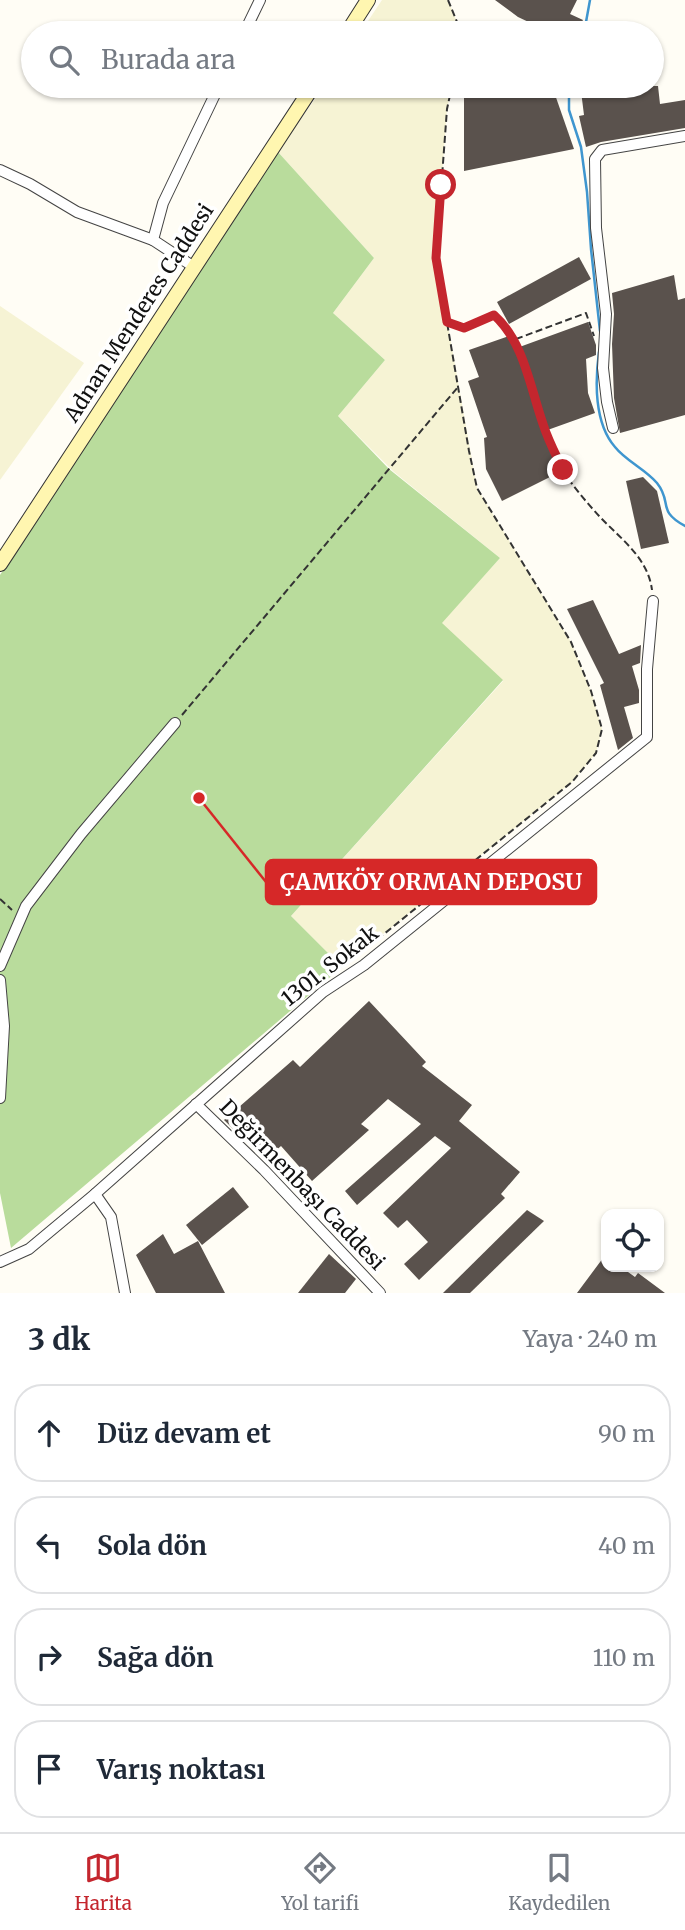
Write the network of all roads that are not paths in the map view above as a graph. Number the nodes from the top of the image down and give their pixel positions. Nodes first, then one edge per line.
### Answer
1 (260, 0) edge
2 (368, 0) edge
3 (250, 21) edge
4 (354, 21) edge
5 (213, 98) edge
6 (305, 98) edge
7 (685, 136) edge
8 (0, 170) edge
9 (153, 240) junction
10 (194, 267) junction
11 (613, 428) dead end
12 (0, 564) edge
13 (653, 601) road end
14 (175, 723) road end
15 (0, 966) edge
16 (0, 980) edge
17 (0, 1098) edge
18 (196, 1104) junction
19 (95, 1194) junction
20 (0, 1262) edge
21 (125, 1293) edge
22 (380, 1293) edge

1 - 3 street
2 - 4 street
5 - 9 street
6 - 10 street, Adnan Menderes Caddesi
7 - 11 street
8 - 9 street
9 - 10 street
10 - 12 street, Adnan Menderes Caddesi
13 - 18 street, 1301. Sokak
14 - 15 street
16 - 17 street
18 - 19 street, 1301. Sokak
18 - 22 street, Değirmenbaşı Caddesi
19 - 20 street, 1301. Sokak
19 - 21 street

